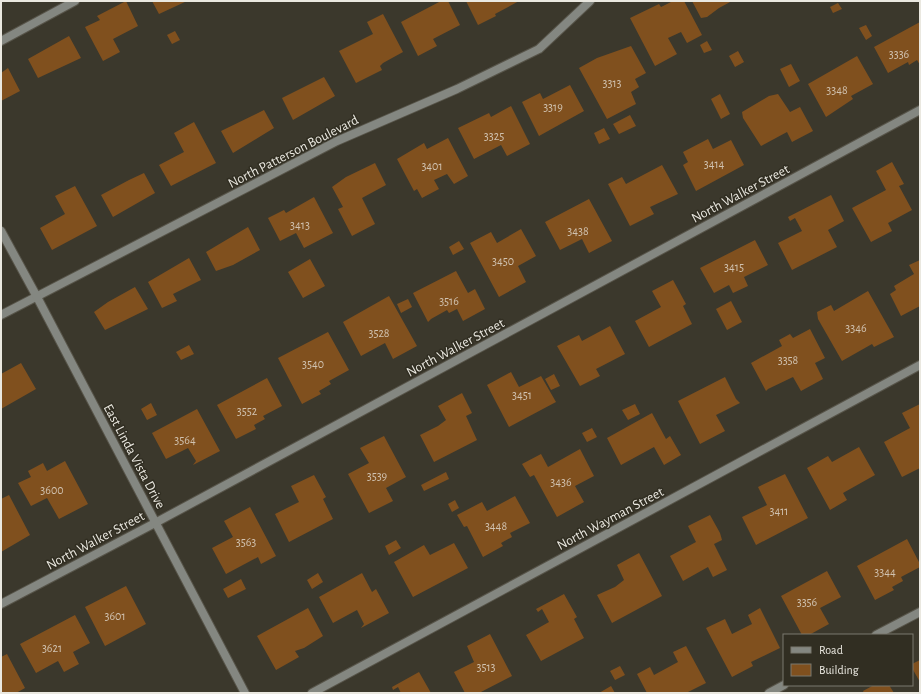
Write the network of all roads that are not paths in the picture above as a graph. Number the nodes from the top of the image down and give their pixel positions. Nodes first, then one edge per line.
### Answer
1 (75, 1) edge
2 (590, 1) edge
3 (1, 41) edge
4 (920, 110) edge
5 (1, 231) edge
6 (37, 297) junction
7 (1, 315) edge
8 (920, 365) edge
9 (155, 523) junction
10 (1, 604) edge
11 (920, 612) edge
12 (878, 634) edge
13 (783, 686) edge
14 (245, 693) edge
15 (312, 693) edge
16 (769, 693) edge

1 - 3 street
2 - 6 street, North Patterson Boulevard
4 - 9 street, North Walker Street
5 - 6 street, East Linda Vista Drive
6 - 7 street, North Patterson Boulevard
6 - 9 street, East Linda Vista Drive
8 - 15 street, North Wayman Street
9 - 10 street, North Walker Street
9 - 14 street, East Linda Vista Drive
11 - 12 street
13 - 16 street

